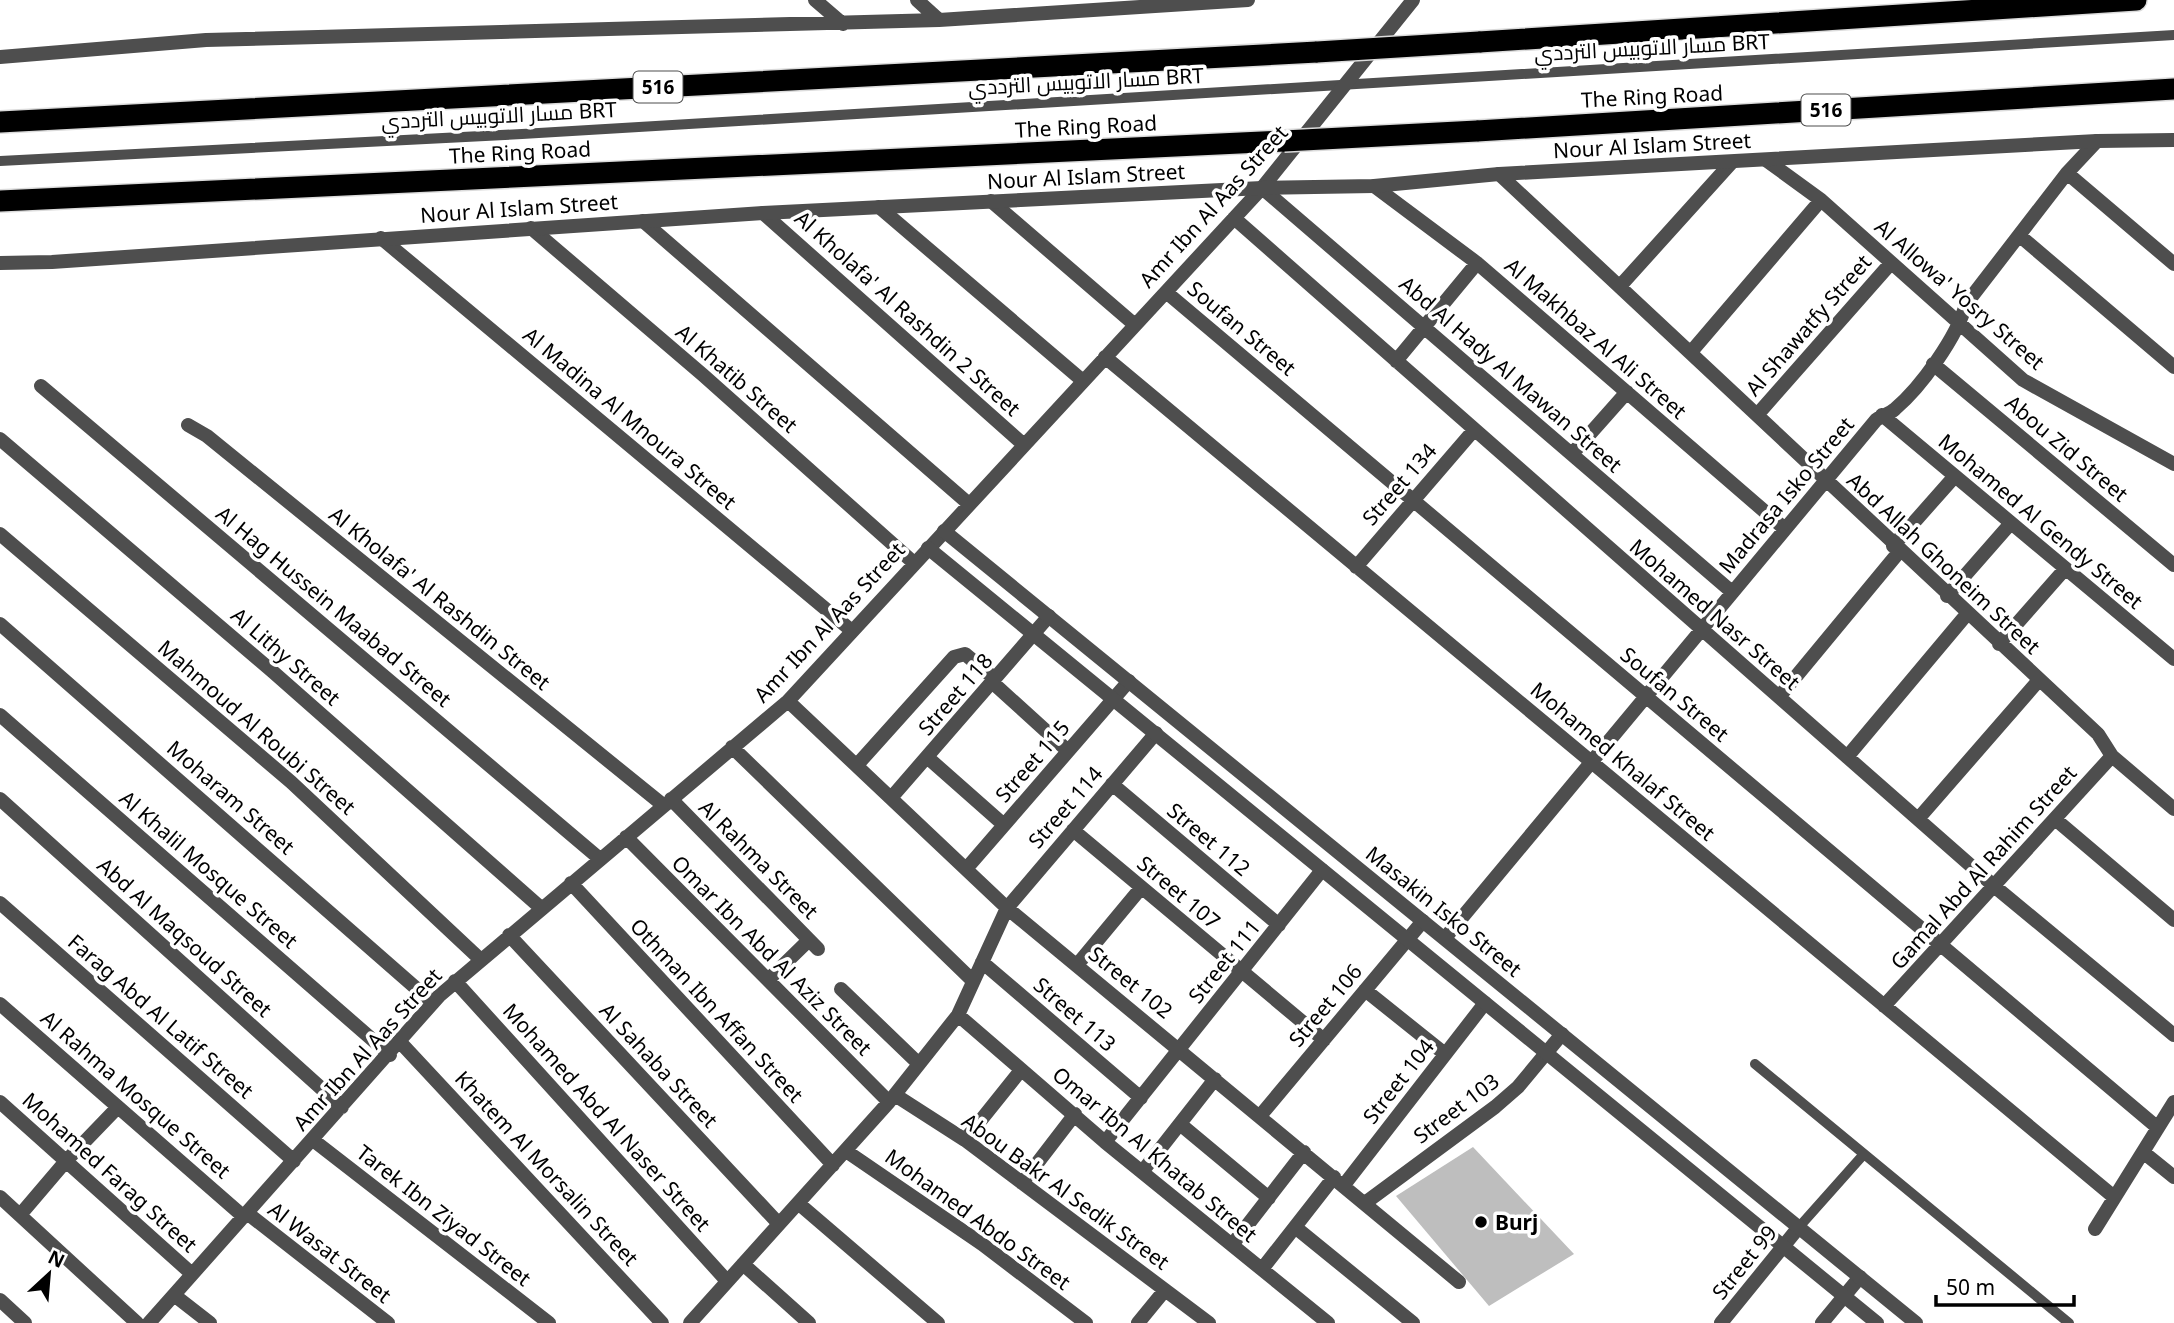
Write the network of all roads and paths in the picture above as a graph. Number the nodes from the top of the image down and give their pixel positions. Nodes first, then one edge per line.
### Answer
1 (815, 0) edge
2 (917, 0) edge
3 (1248, 0) edge
4 (1413, 0) edge
5 (2136, 0) edge
6 (1191, 2) edge
7 (1092, 4) edge
8 (940, 20) junction
9 (843, 24) junction
10 (2174, 35) edge
11 (0, 57) edge
12 (2174, 89) edge
13 (0, 122) edge
14 (2174, 140) edge
15 (2096, 141) junction
16 (1766, 160) junction
17 (0, 161) edge
18 (1732, 162) junction
19 (2067, 173) junction
20 (1499, 174) junction
21 (1374, 186) junction
22 (1262, 188) junction
23 (1821, 200) junction
24 (0, 201) edge
25 (991, 201) junction
26 (878, 207) junction
27 (763, 213) junction
28 (1234, 218) junction
29 (643, 220) junction
30 (531, 228) junction
31 (2020, 236) junction
32 (381, 238) junction
33 (0, 263) edge
34 (1477, 263) junction
35 (1891, 263) junction
36 (2174, 264) edge
37 (1621, 285) junction
38 (1166, 292) junction
39 (1135, 325) junction
40 (1960, 325) junction
41 (1424, 327) junction
42 (1692, 352) junction
43 (1105, 357) junction
44 (1396, 361) junction
45 (1933, 364) junction
46 (2174, 367) edge
47 (1083, 381) junction
48 (41, 386) dead end
49 (1627, 392) junction
50 (1757, 415) junction
51 (1882, 415) junction
52 (188, 425) dead end
53 (1474, 430) junction
54 (0, 439) edge
55 (1024, 445) junction
56 (1572, 454) junction
57 (2174, 464) edge
58 (1955, 476) junction
59 (1825, 480) junction
60 (1413, 500) junction
61 (969, 503) junction
62 (2011, 523) junction
63 (1785, 529) junction
64 (944, 531) junction
65 (0, 534) edge
66 (928, 548) junction
67 (1896, 549) junction
68 (914, 563) junction
69 (2174, 565) edge
70 (1356, 567) junction
71 (2066, 569) junction
72 (1732, 592) junction
73 (1947, 596) junction
74 (1967, 614) junction
75 (1049, 616) junction
76 (0, 624) edge
77 (1701, 629) junction
78 (852, 631) junction
79 (1033, 635) junction
80 (1999, 644) junction
81 (2174, 659) edge
82 (994, 680) junction
83 (2039, 680) junction
84 (1129, 681) junction
85 (1645, 696) junction
86 (1779, 697) junction
87 (1113, 699) junction
88 (788, 701) junction
89 (0, 715) edge
90 (1156, 733) junction
91 (732, 747) junction
92 (1069, 751) junction
93 (2112, 756) junction
94 (927, 757) junction
95 (1847, 757) junction
96 (1590, 761) junction
97 (856, 765) junction
98 (1112, 784) junction
99 (1255, 784) junction
100 (891, 798) junction
101 (0, 799) edge
102 (667, 802) junction
103 (1239, 802) junction
104 (2174, 809) edge
105 (1918, 819) junction
106 (2055, 819) junction
107 (1004, 825) junction
108 (1073, 830) junction
109 (626, 837) junction
110 (600, 859) junction
111 (966, 869) junction
112 (1322, 870) junction
113 (571, 883) junction
114 (1994, 886) junction
115 (1141, 888) junction
116 (0, 903) edge
117 (541, 908) junction
118 (1007, 908) junction
119 (2174, 920) edge
120 (1423, 921) junction
121 (1279, 925) junction
122 (509, 935) junction
123 (1445, 938) junction
124 (1407, 940) junction
125 (1940, 945) junction
126 (481, 960) junction
127 (982, 962) junction
128 (1077, 965) junction
129 (1242, 972) junction
130 (768, 980) junction
131 (455, 981) junction
132 (973, 981) junction
133 (841, 989) dead end
134 (1365, 990) junction
135 (433, 1003) junction
136 (1485, 1003) junction
137 (0, 1004) edge
138 (1884, 1006) junction
139 (958, 1015) junction
140 (1562, 1034) junction
141 (2174, 1035) edge
142 (1324, 1040) junction
143 (400, 1042) junction
144 (1180, 1049) junction
145 (1445, 1054) junction
146 (1547, 1054) junction
147 (390, 1055) junction
148 (919, 1064) junction
149 (1755, 1064) dead end
150 (1021, 1070) junction
151 (1215, 1079) junction
152 (1141, 1098) junction
153 (892, 1099) junction
154 (0, 1102) edge
155 (2174, 1102) edge
156 (118, 1107) junction
157 (342, 1107) junction
158 (1075, 1114) junction
159 (1261, 1116) junction
160 (1180, 1124) junction
161 (2158, 1128) junction
162 (313, 1140) junction
163 (965, 1140) junction
164 (1105, 1142) junction
165 (846, 1151) junction
166 (1304, 1152) junction
167 (2143, 1152) junction
168 (1864, 1154) junction
169 (66, 1160) junction
170 (294, 1161) junction
171 (833, 1165) junction
172 (1142, 1172) junction
173 (2174, 1177) edge
174 (1339, 1181) junction
175 (1022, 1184) junction
176 (0, 1197) edge
177 (2114, 1197) junction
178 (1269, 1198) junction
179 (798, 1203) junction
180 (1365, 1203) junction
181 (20, 1215) junction
182 (245, 1215) junction
183 (779, 1224) junction
184 (1295, 1227) junction
185 (1799, 1227) junction
186 (2095, 1228) dead end
187 (1232, 1245) junction
188 (1783, 1247) junction
189 (743, 1264) junction
190 (1262, 1269) junction
191 (192, 1274) junction
192 (1860, 1277) junction
193 (727, 1281) junction
194 (1459, 1282) dead end
195 (1165, 1290) junction
196 (174, 1295) junction
197 (1844, 1296) junction
198 (0, 1300) edge
199 (26, 1323) edge
200 (137, 1323) edge
201 (149, 1323) edge
202 (210, 1323) edge
203 (388, 1323) edge
204 (550, 1323) edge
205 (662, 1323) edge
206 (690, 1323) edge
207 (809, 1323) edge
208 (938, 1323) edge
209 (1086, 1323) edge
210 (1138, 1323) edge
211 (1209, 1323) edge
212 (1328, 1323) edge
213 (1413, 1323) edge
214 (1721, 1323) edge
215 (1822, 1323) edge
216 (1877, 1323) edge
217 (1916, 1323) edge
218 (2069, 1323) edge

1 - 9 street
2 - 8 street
3 - 6 street
4 - 22 street, Amr Ibn Al Aas Street
5 - 13 highway, 516, bridge
6 - 7 street
7 - 8 street
8 - 9 street
9 - 11 street
10 - 17 lane, مسار الاتوبيس الترددي BRT
12 - 24 highway, The Ring Road / 516, bridge
14 - 15 street, Nour Al Islam Street
15 - 16 street, Nour Al Islam Street
15 - 19 street, Madrasa Isko Street
16 - 18 street, Nour Al Islam Street
16 - 23 street, Al Allowa' Yosry Street
18 - 20 street, Nour Al Islam Street
18 - 37 street
19 - 31 street, Madrasa Isko Street
19 - 36 street
20 - 21 street, Nour Al Islam Street
20 - 37 street, Abd Allah Ghoneim Street
21 - 22 street, Nour Al Islam Street
21 - 34 street, Al Makhbaz Al Ali Street
22 - 25 street, Nour Al Islam Street
22 - 28 street, Amr Ibn Al Aas Street
22 - 41 street, Abd Al Hady Al Mawan Street
23 - 35 street, Al Allowa' Yosry Street
23 - 42 street
25 - 26 street, Nour Al Islam Street
25 - 39 street
26 - 27 street, Nour Al Islam Street
26 - 47 street
27 - 29 street, Nour Al Islam Street
27 - 55 street, Al Kholafa' Al Rashdin 2 Street
28 - 38 street, Amr Ibn Al Aas Street
28 - 44 street, Mohamed Nasr Street
29 - 30 street, Nour Al Islam Street
29 - 61 street
30 - 32 street, Nour Al Islam Street
30 - 68 street, Al Khatib Street
31 - 40 street, Madrasa Isko Street
31 - 46 street
32 - 33 street, Nour Al Islam Street
32 - 78 street, Al Madina Al Mnoura Street
34 - 41 street
34 - 49 street, Al Makhbaz Al Ali Street
35 - 40 street, Al Allowa' Yosry Street
35 - 50 street, Al Shawatfy Street
37 - 42 street, Abd Allah Ghoneim Street
38 - 39 street, Amr Ibn Al Aas Street
38 - 60 street, Soufan Street
39 - 43 street, Amr Ibn Al Aas Street
40 - 45 street, Madrasa Isko Street
40 - 57 street, Al Allowa' Yosry Street
41 - 44 street
41 - 56 street, Abd Al Hady Al Mawan Street
42 - 50 street, Abd Allah Ghoneim Street
43 - 47 street, Amr Ibn Al Aas Street
43 - 70 street, Mohamed Khalaf Street
44 - 53 street, Mohamed Nasr Street
45 - 51 street, Madrasa Isko Street
45 - 69 street, Abou Zid Street
47 - 55 street, Amr Ibn Al Aas Street
48 - 110 street, Al Hag Hussein Maabad Street
49 - 56 street
49 - 63 street, Al Makhbaz Al Ali Street
50 - 59 street, Abd Allah Ghoneim Street
51 - 58 street, Mohamed Al Gendy Street
51 - 59 street, Madrasa Isko Street
52 - 102 street, Al Kholafa' Al Rashdin Street
53 - 60 street, Street 134
53 - 77 street, Mohamed Nasr Street
54 - 117 street, Al Lithy Street
55 - 61 street, Amr Ibn Al Aas Street
56 - 72 street, Abd Al Hady Al Mawan Street
58 - 62 street, Mohamed Al Gendy Street
58 - 67 street
59 - 63 street, Madrasa Isko Street
59 - 67 street, Abd Allah Ghoneim Street
60 - 70 street, Street 134
60 - 85 street, Soufan Street
61 - 64 street, Amr Ibn Al Aas Street
62 - 71 street, Mohamed Al Gendy Street
62 - 73 street
63 - 72 street, Madrasa Isko Street
64 - 66 street, Amr Ibn Al Aas Street
64 - 75 street, Masakin Isko Street
65 - 126 street, Mahmoud Al Roubi Street
66 - 68 street, Amr Ibn Al Aas Street
66 - 79 street
67 - 73 street, Abd Allah Ghoneim Street
67 - 86 street
68 - 78 street, Amr Ibn Al Aas Street
70 - 96 street, Mohamed Khalaf Street
71 - 80 street
71 - 81 street, Mohamed Al Gendy Street
72 - 77 street, Madrasa Isko Street
73 - 74 street, Abd Allah Ghoneim Street
74 - 80 street, Abd Allah Ghoneim Street
74 - 95 street
75 - 79 street, Street 118
75 - 84 street, Masakin Isko Street
76 - 135 street, Moharam Street
77 - 85 street, Madrasa Isko Street
77 - 86 street, Mohamed Nasr Street
78 - 88 street, Amr Ibn Al Aas Street
79 - 82 street, Street 118
79 - 87 street
80 - 83 street, Abd Allah Ghoneim Street
82 - 92 street
82 - 94 street, Street 118
82 - 97 street
83 - 93 street, Abd Allah Ghoneim Street
83 - 105 street
84 - 87 street, Street 115
84 - 99 street, Masakin Isko Street
85 - 96 street, Madrasa Isko Street
85 - 125 street, Soufan Street
86 - 95 street, Mohamed Nasr Street
87 - 90 street
87 - 92 street, Street 115
88 - 91 street, Amr Ibn Al Aas Street
88 - 97 street, Street 102
89 - 147 street, Al Khalil Mosque Street
90 - 98 street, Street 114
90 - 103 street
91 - 102 street, Amr Ibn Al Aas Street
91 - 132 street
92 - 107 street, Street 115
93 - 104 street, Abd Allah Ghoneim Street
93 - 106 street, Gamal Abd Al Rahim Street
94 - 100 street, Street 118
94 - 107 street
95 - 105 street, Mohamed Nasr Street
96 - 123 street, Madrasa Isko Street
96 - 138 street, Mohamed Khalaf Street
97 - 100 street, Street 102
98 - 108 street, Street 114
98 - 121 street, Street 112
99 - 103 street
99 - 120 street, Masakin Isko Street
100 - 111 street, Street 102
101 - 157 street, Abd Al Maqsoud Street
102 - 109 street, Amr Ibn Al Aas Street
102 - 130 street, Al Rahma Street
103 - 112 street
105 - 114 street, Mohamed Nasr Street
106 - 114 street, Gamal Abd Al Rahim Street
106 - 119 street
107 - 111 street, Street 115
108 - 115 street, Street 107
108 - 118 street, Street 114
109 - 110 street, Amr Ibn Al Aas Street
109 - 130 street, Omar Ibn Abd Al Aziz Street
110 - 113 street, Amr Ibn Al Aas Street
111 - 118 street, Street 102
112 - 121 street, Street 111
112 - 124 street
113 - 117 street, Amr Ibn Al Aas Street
113 - 171 street, Othman Ibn Affan Street
114 - 125 street, Gamal Abd Al Rahim Street
114 - 141 street, Mohamed Nasr Street
115 - 128 street
115 - 129 street, Street 107
116 - 170 street, Farag Abd Al Latif Street
117 - 122 street, Amr Ibn Al Aas Street
118 - 127 street, Street 114
118 - 128 street, Street 102
120 - 123 street, Masakin Isko Street
120 - 124 street, Street 106
121 - 129 street, Street 111
122 - 126 street, Amr Ibn Al Aas Street
122 - 183 street, Al Sahaba Street
123 - 140 street, Masakin Isko Street
124 - 134 street, Street 106
124 - 136 street
125 - 138 street, Gamal Abd Al Rahim Street
125 - 161 street, Soufan Street
126 - 131 street, Amr Ibn Al Aas Street
127 - 132 street, Street 114
127 - 152 street, Street 113
128 - 144 street, Street 102
129 - 142 street, Street 107
129 - 144 street, Street 111
130 - 153 street, Omar Ibn Abd Al Aziz Street
131 - 135 street, Amr Ibn Al Aas Street
131 - 193 street, Mohamed Abd Al Naser Street
132 - 139 street, Street 114
133 - 148 street
134 - 142 street, Street 106
134 - 145 street
135 - 143 street, Amr Ibn Al Aas Street
136 - 145 street, Street 104
136 - 146 street
137 - 156 street, Al Rahma Mosque Street
138 - 177 street, Mohamed Khalaf Street
139 - 148 street, Street 114
139 - 150 street, Omar Ibn Al Khatab Street
140 - 146 street, Street 103
140 - 185 street, Masakin Isko Street
142 - 159 street, Street 106
143 - 147 street, Amr Ibn Al Aas Street
143 - 205 street, Khatem Al Morsalin Street
144 - 151 street, Street 102
144 - 152 street, Street 111
145 - 174 street, Street 104
146 - 180 street, Street 103
146 - 188 street
147 - 157 street, Amr Ibn Al Aas Street
148 - 153 street, Street 114
149 - 168 lane
150 - 158 street, Omar Ibn Al Khatab Street
150 - 163 street
151 - 159 street, Street 102
151 - 160 street
152 - 164 street, Street 111
153 - 163 street, Abou Bakr Al Sedik Street
153 - 165 street, Street 114
154 - 169 street, Mohamed Farag Street
155 - 161 street
156 - 169 street
156 - 182 street, Al Rahma Mosque Street
157 - 162 street, Amr Ibn Al Aas Street
158 - 164 street, Omar Ibn Al Khatab Street
158 - 175 street
159 - 166 street, Street 102
160 - 172 street
160 - 178 street
161 - 167 street
162 - 170 street, Amr Ibn Al Aas Street
162 - 204 street, Tarek Ibn Ziyad Street
163 - 175 street, Abou Bakr Al Sedik Street
164 - 172 street, Omar Ibn Al Khatab Street
165 - 171 street, Street 114
165 - 209 street, Mohamed Abdo Street
166 - 174 street, Street 102
166 - 178 street
167 - 173 street
167 - 177 street
168 - 185 lane
168 - 218 lane
169 - 181 street
169 - 191 street, Mohamed Farag Street
170 - 182 street, Amr Ibn Al Aas Street
171 - 179 street, Street 114
172 - 187 street, Omar Ibn Al Khatab Street
174 - 180 street, Street 102
174 - 184 street, Street 104
175 - 195 street, Abou Bakr Al Sedik Street
176 - 181 street
177 - 186 street
178 - 187 street
179 - 183 street, Street 114
179 - 208 street
180 - 194 street, Street 102
181 - 200 street
182 - 191 street, Amr Ibn Al Aas Street
182 - 203 street, Al Wasat Street
183 - 189 street, Street 114
184 - 190 street, Street 104
184 - 213 street
185 - 188 street, Street 99
185 - 192 street, Masakin Isko Street
187 - 190 street, Omar Ibn Al Khatab Street
188 - 197 street
188 - 214 street, Street 99
189 - 193 street, Street 114
189 - 207 street
190 - 212 street, Omar Ibn Al Khatab Street
191 - 196 street, Amr Ibn Al Aas Street
192 - 197 street
192 - 217 street, Masakin Isko Street
193 - 206 street, Street 114
195 - 210 street
195 - 211 street, Abou Bakr Al Sedik Street
196 - 201 street, Amr Ibn Al Aas Street
196 - 202 street
197 - 215 street
197 - 216 street
198 - 199 street

